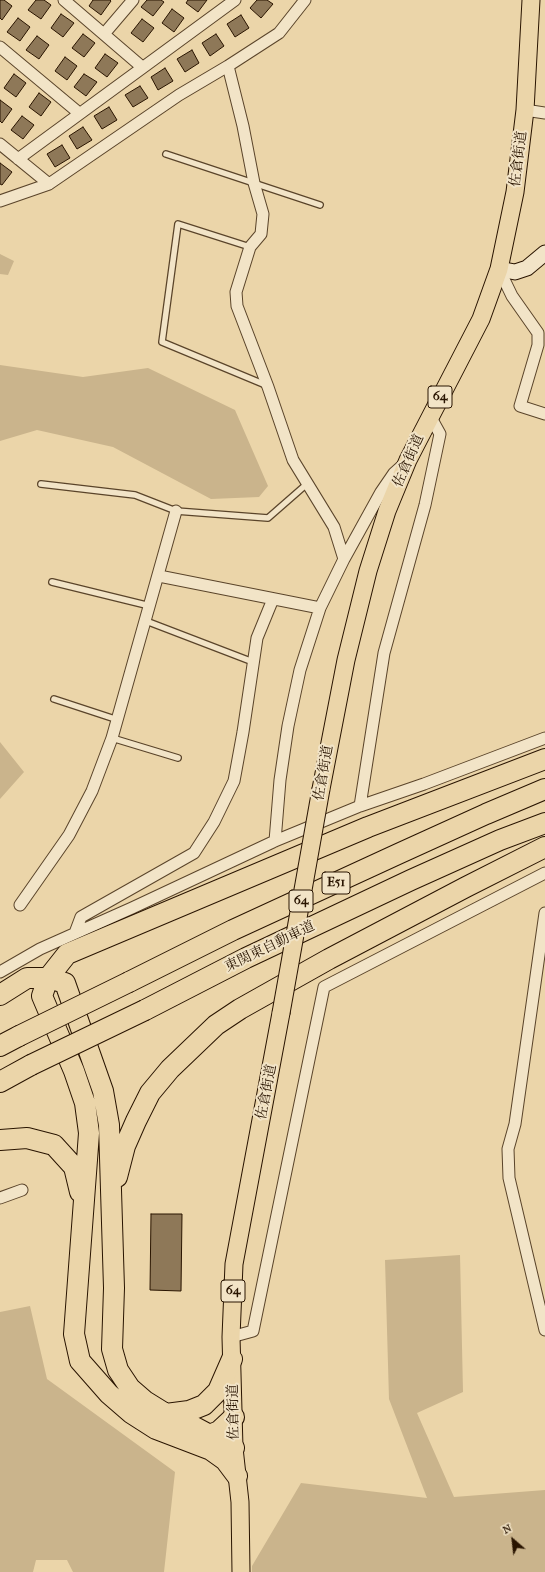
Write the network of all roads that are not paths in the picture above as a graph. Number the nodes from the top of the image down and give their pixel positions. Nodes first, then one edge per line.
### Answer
1 (64, 0) edge
2 (133, 0) edge
3 (235, 0) edge
4 (305, 0) edge
5 (531, 0) edge
6 (104, 34) junction
7 (0, 47) edge
8 (228, 66) junction
9 (142, 67) junction
10 (525, 110) junction
11 (545, 113) edge
12 (79, 114) junction
13 (0, 144) edge
14 (166, 154) dead end
15 (18, 159) junction
16 (254, 183) junction
17 (48, 184) junction
18 (0, 201) edge
19 (320, 205) dead end
20 (250, 247) junction
21 (545, 253) edge
22 (499, 269) junction
23 (268, 387) junction
24 (545, 414) edge
25 (430, 416) junction
26 (408, 460) junction
27 (308, 483) junction
28 (41, 484) dead end
29 (176, 511) junction
30 (344, 559) junction
31 (159, 576) junction
32 (52, 582) dead end
33 (273, 599) junction
34 (150, 606) junction
35 (320, 608) junction
36 (146, 622) junction
37 (253, 662) junction
38 (54, 700) dead end
39 (118, 720) junction
40 (112, 738) junction
41 (545, 738) edge
42 (178, 758) dead end
43 (545, 759) edge
44 (545, 789) edge
45 (360, 806) junction
46 (545, 823) edge
47 (275, 841) junction
48 (545, 848) edge
49 (545, 873) edge
50 (20, 904) dead end
51 (545, 912) edge
52 (75, 933) junction
53 (0, 972) edge
54 (48, 978) junction
55 (0, 995) edge
56 (0, 1046) edge
57 (0, 1082) edge
58 (0, 1140) edge
59 (22, 1190) dead end
60 (0, 1198) edge
61 (111, 1203) junction
62 (84, 1209) junction
63 (545, 1330) edge
64 (231, 1337) junction
65 (232, 1359) junction
66 (166, 1414) junction
67 (234, 1417) junction
68 (211, 1435) junction
69 (188, 1441) junction
70 (234, 1448) junction
71 (237, 1476) junction
72 (240, 1572) edge

1 - 6 street
2 - 6 street
3 - 9 street
4 - 8 street
5 - 10 main road, 佐倉街道 / 64
6 - 9 street
7 - 12 street
8 - 16 street
8 - 17 street
9 - 12 street
10 - 11 street
10 - 22 main road, 佐倉街道 / 64
12 - 15 street
13 - 15 street
14 - 16 lane
15 - 17 street
16 - 19 lane
16 - 20 street
17 - 18 street
20 - 23 street
20 - 23 lane
21 - 22 main road
22 - 24 street
22 - 25 main road, 佐倉街道 / 64
23 - 27 street
25 - 26 main road, 佐倉街道 / 64
25 - 45 street
26 - 30 street
26 - 64 main road, 佐倉街道 / 64, bridge
27 - 29 lane
27 - 30 street
28 - 29 lane
29 - 31 street
30 - 35 street
31 - 33 street
31 - 34 street
32 - 34 lane
33 - 35 street
33 - 37 street
34 - 36 street
35 - 47 street
36 - 37 lane
36 - 39 street
37 - 52 street
38 - 39 lane
39 - 40 street
40 - 42 lane
40 - 50 street
41 - 45 street
43 - 54 highway
44 - 56 highway, E51, bridge
45 - 47 street
46 - 57 highway, 東関東自動車道 / E51, bridge
47 - 52 street
48 - 61 highway
49 - 64 street
51 - 63 street
52 - 53 street
54 - 55 highway
54 - 61 highway
54 - 62 highway
58 - 62 highway
59 - 60 street
61 - 66 highway
62 - 69 highway
64 - 65 main road, 佐倉街道 / 64
65 - 66 highway
65 - 67 main road, 佐倉街道 / 64
66 - 68 highway
67 - 68 highway
67 - 70 main road, 佐倉街道 / 64
68 - 69 highway
68 - 70 highway
69 - 71 highway
70 - 71 main road, 佐倉街道 / 64
71 - 72 main road, 佐倉街道 / 64

